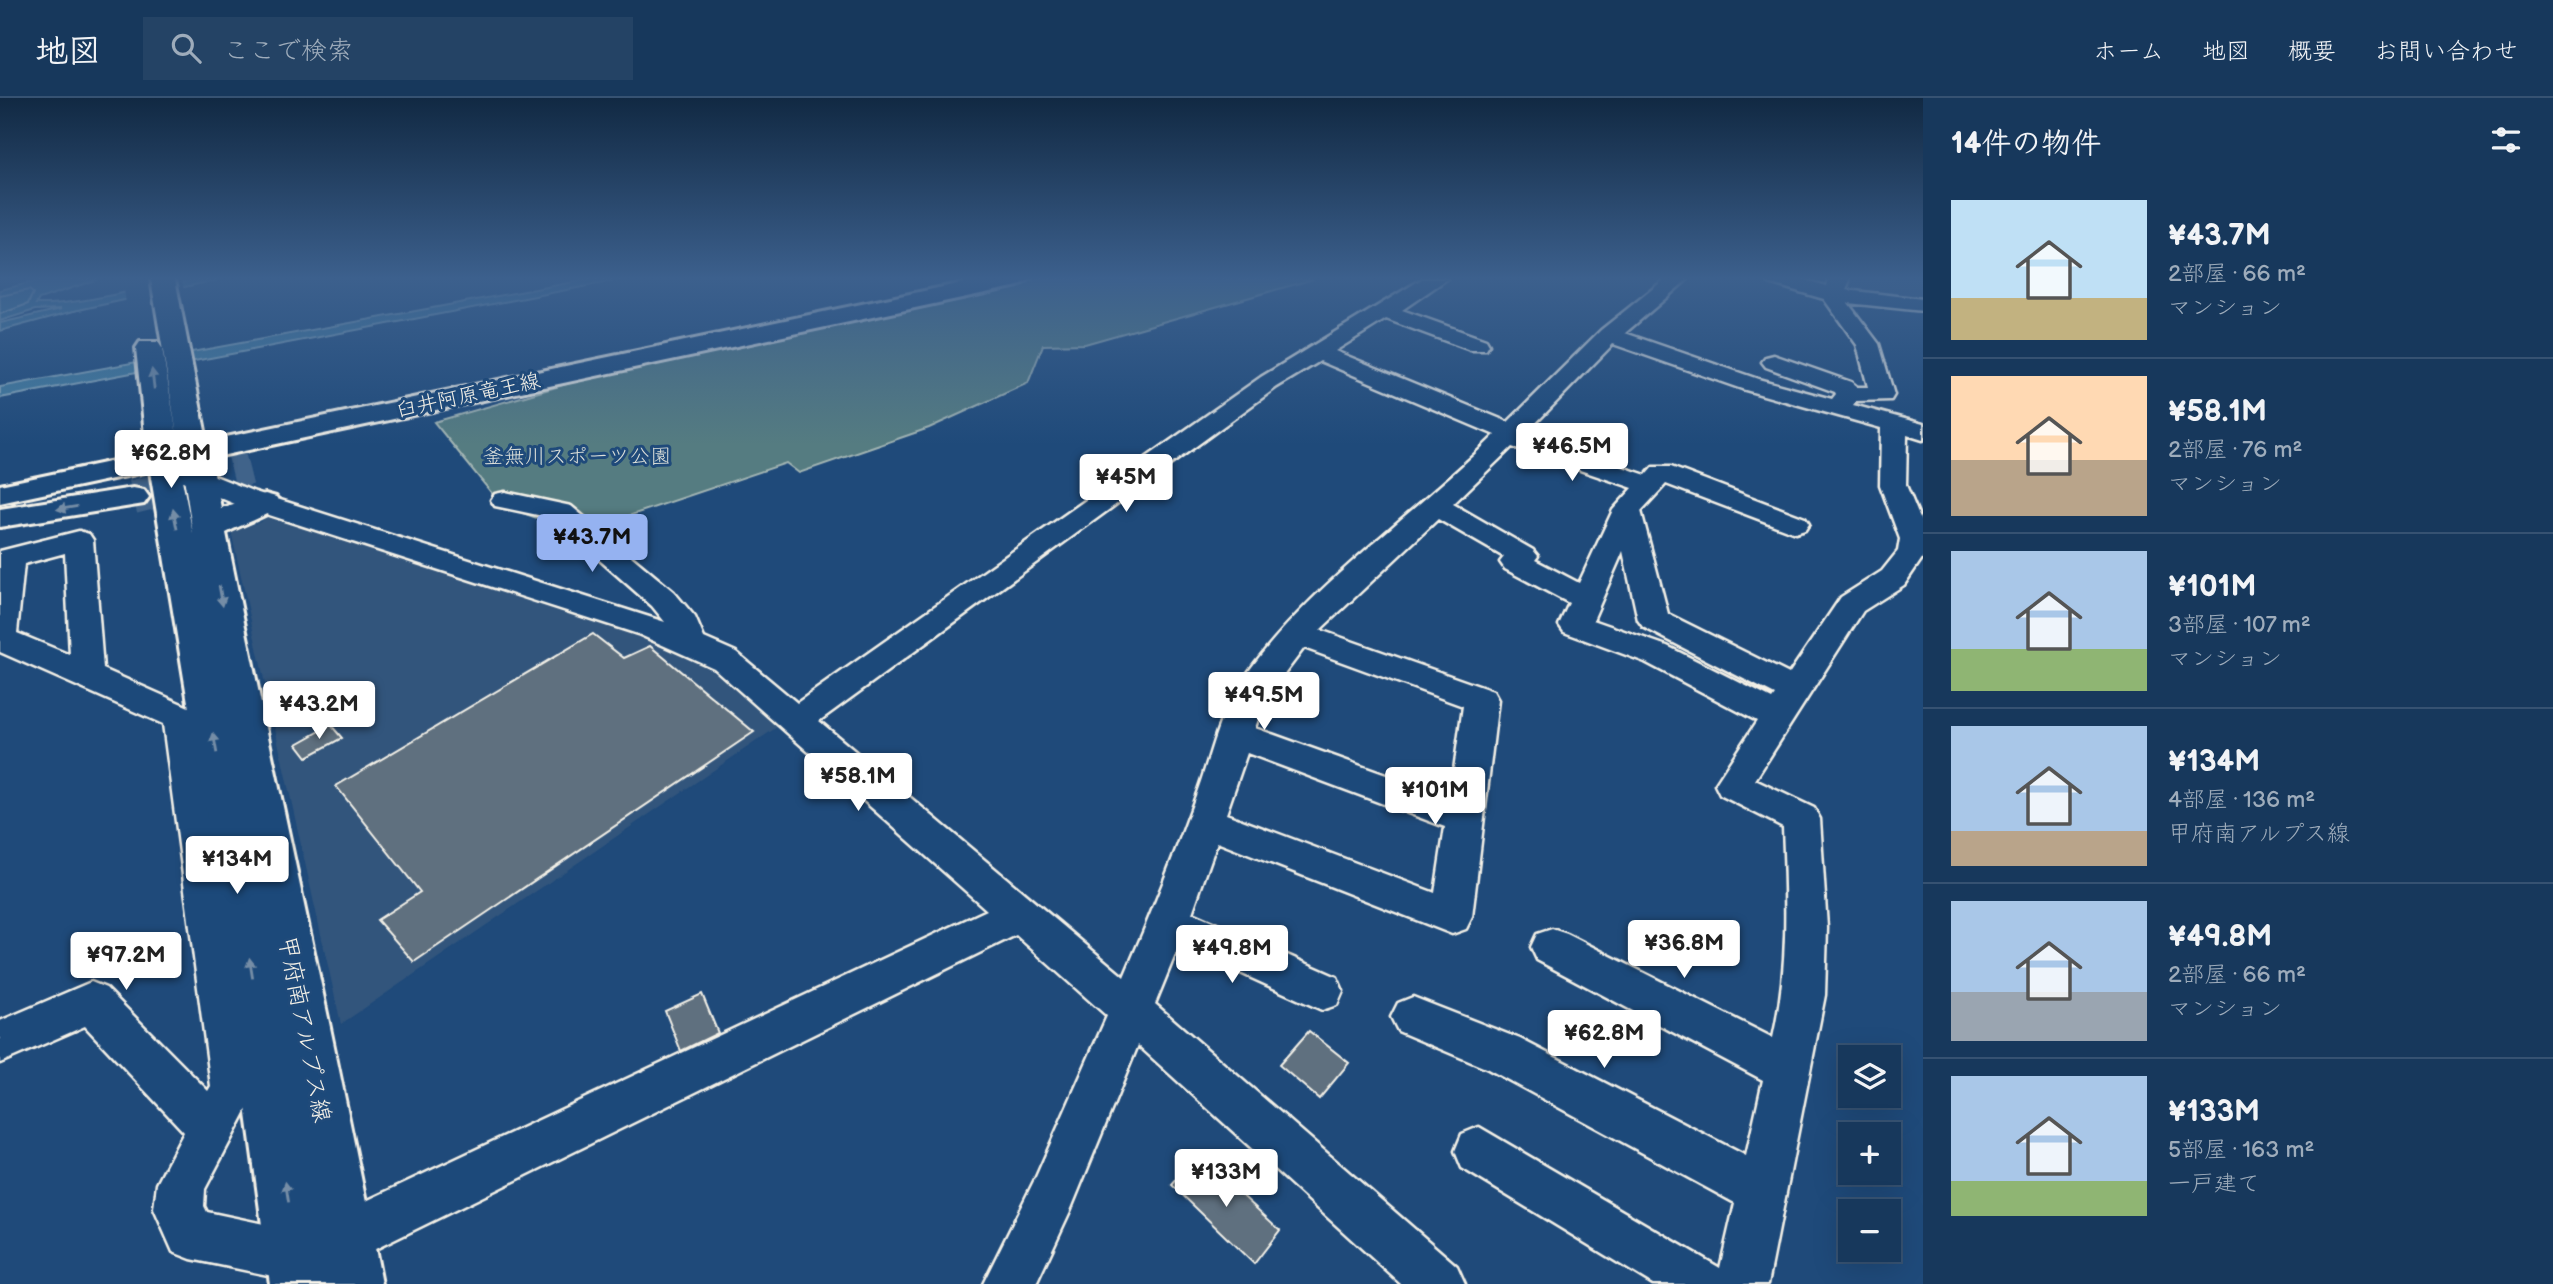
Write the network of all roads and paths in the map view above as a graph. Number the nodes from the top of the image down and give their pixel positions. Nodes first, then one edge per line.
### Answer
1 (154, 334) edge
2 (169, 334) edge
3 (755, 334) edge
4 (1346, 334) edge
5 (1449, 334) edge
6 (1863, 334) edge
7 (1609, 335) joint
8 (1478, 345) dead end
9 (1318, 352) junction
10 (1774, 362) dead end
11 (586, 370) junction
12 (1843, 402) junction
13 (1909, 429) edge
14 (1510, 435) junction
15 (182, 456) junction
16 (249, 468) tunnel mouth
17 (1650, 485) junction
18 (0, 494) edge
19 (133, 497) tunnel mouth
20 (505, 500) dead end
21 (265, 504) junction
22 (1436, 506) junction
23 (1627, 510) junction
24 (0, 518) edge
25 (1795, 524) dead end
26 (209, 529) junction
27 (1918, 545) edge
28 (1576, 621) junction
29 (1298, 634) junction
30 (0, 641) edge
31 (689, 643) junction
32 (87, 676) junction
33 (1786, 704) junction
34 (797, 720) junction
35 (1233, 734) junction
36 (1465, 819) junction
37 (1205, 822) junction
38 (1017, 915) junction
39 (1168, 921) junction
40 (1552, 947) dead end
41 (1322, 992) dead end
42 (1130, 1009) junction
43 (1413, 1017) dead end
44 (0, 1042) edge
45 (1788, 1069) junction
46 (211, 1127) junction
47 (1479, 1151) dead end
48 (1762, 1191) junction
49 (343, 1238) junction
50 (299, 1270) edge
51 (352, 1284) edge
52 (1009, 1284) edge
53 (1438, 1284) edge
54 (1701, 1284) edge
55 (1742, 1284) edge

15 -> 1 main road, 甲府南アルプス線
2 - 15 main road, 甲府南アルプス線
3 - 11 main road, 臼井阿原竜王線
4 - 9 street
5 - 8 street
6 - 12 street
7 - 12 street
7 - 14 street
9 - 14 street
9 - 34 street
10 - 12 street
11 - 15 main road, 臼井阿原竜王線
11 - 16 main road
12 - 13 street
13 - 27 street
14 - 17 street
14 - 22 street
15 - 18 main road, 臼井阿原竜王線
15 - 21 street
15 - 26 main road, 甲府南アルプス線
50 -> 15 main road, 甲府南アルプス線
17 - 23 street
17 - 25 street
19 -> 24 main road
20 - 31 street
21 - 26 main road
21 - 31 street
22 - 28 street
22 - 29 street
23 - 28 street
23 - 33 street
26 -> 49 main road, 甲府南アルプス線
27 - 33 street
28 - 33 street
29 - 35 street
29 - 36 street
30 - 32 street
30 - 32 street
31 - 34 street
32 - 46 street
33 - 45 street
34 - 38 street
35 - 36 street
35 - 37 street
36 - 37 street
37 - 39 street
38 - 42 street
38 - 49 street
39 - 41 street
39 - 42 street
40 - 45 street
42 - 52 street
42 - 53 street
43 - 48 street
44 - 46 street
45 - 48 street
46 - 50 street
47 - 54 street
48 - 55 street
49 - 50 street
49 - 51 main road, 甲府南アルプス線

